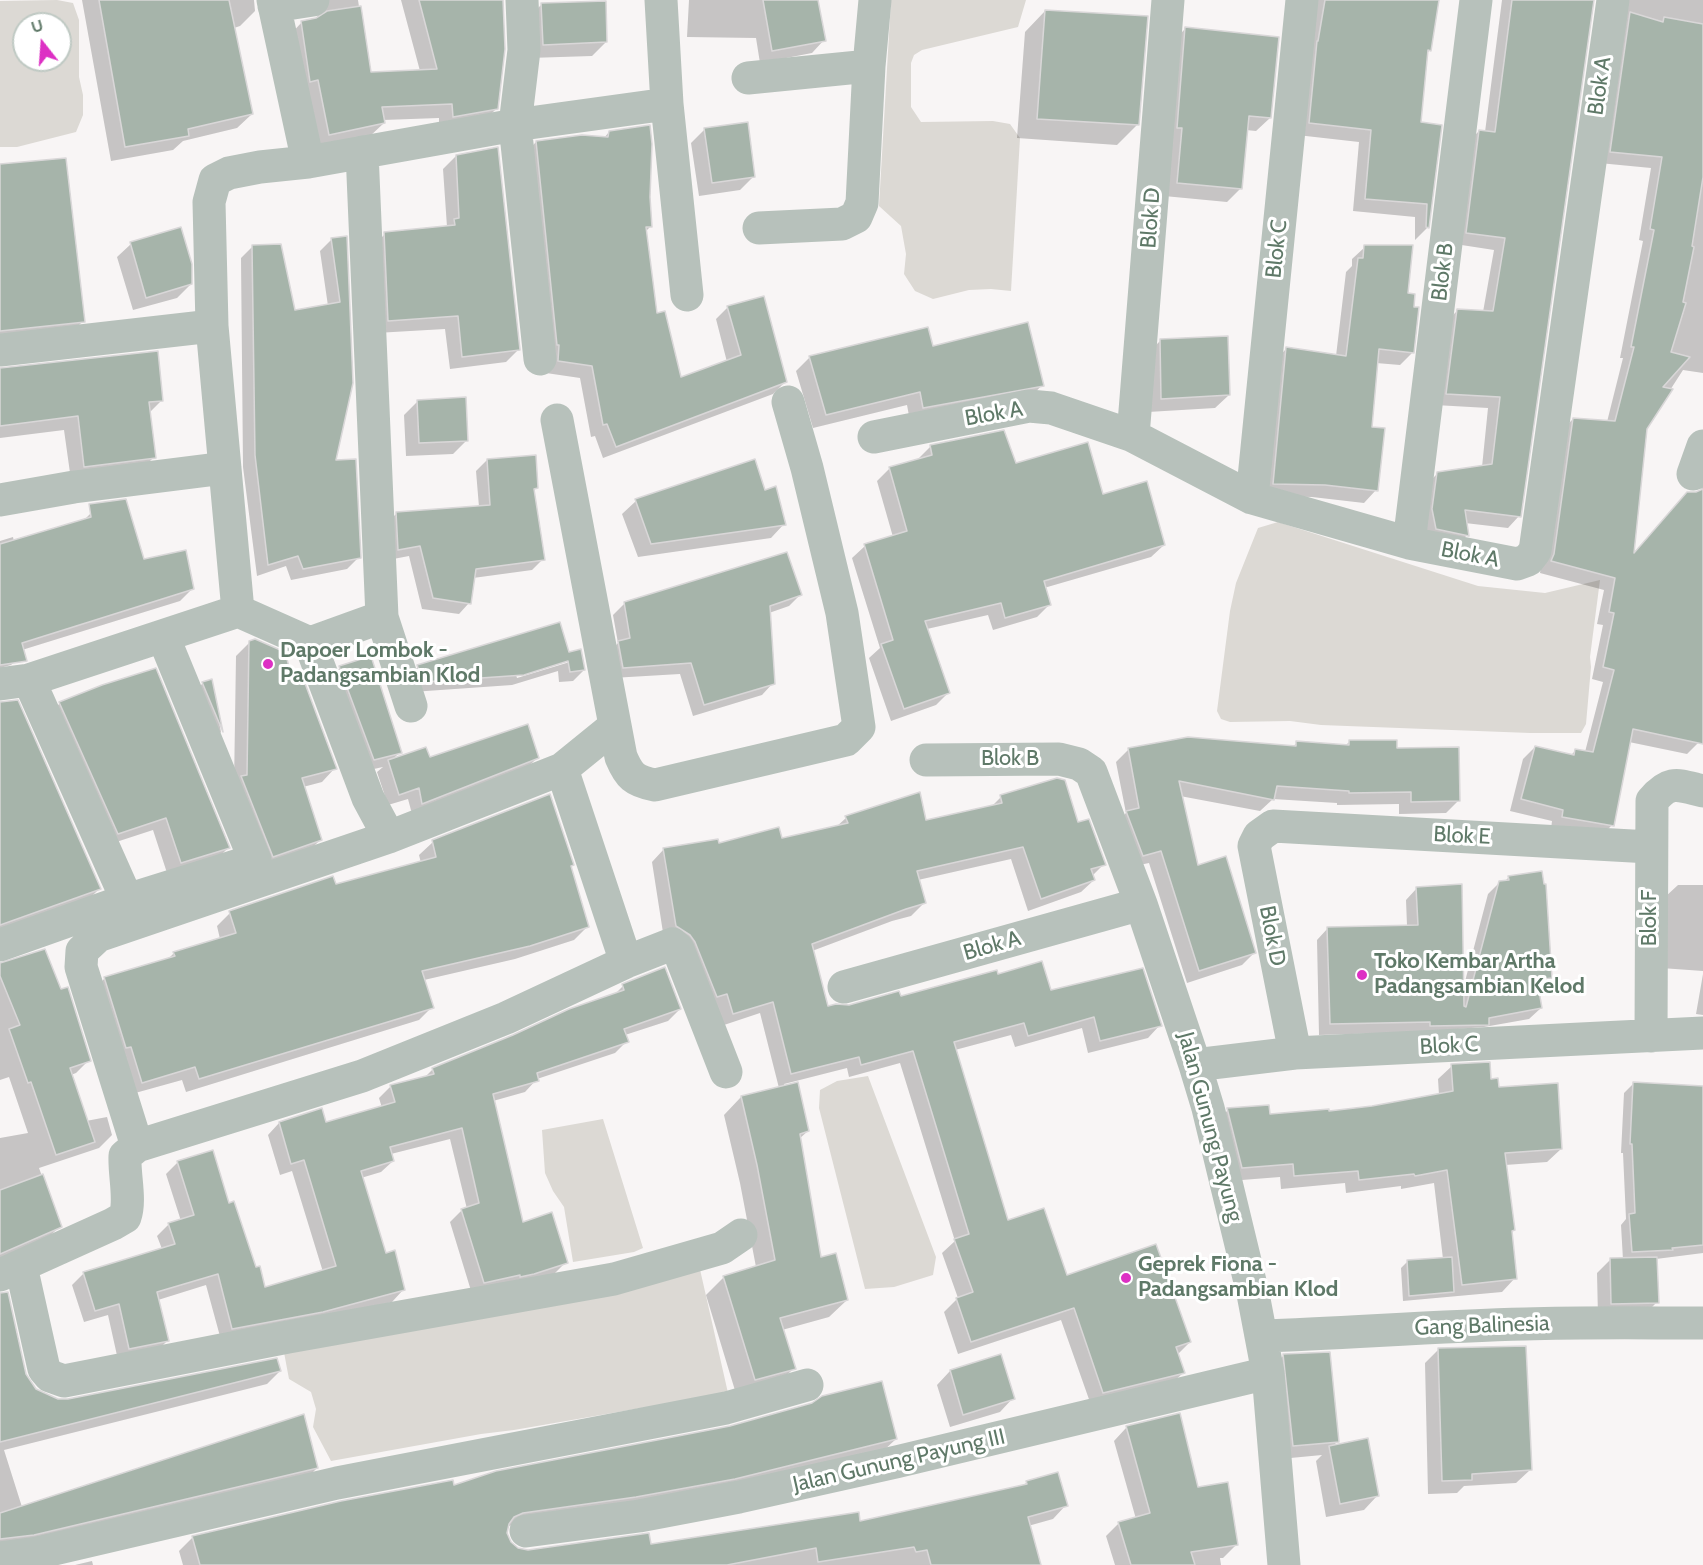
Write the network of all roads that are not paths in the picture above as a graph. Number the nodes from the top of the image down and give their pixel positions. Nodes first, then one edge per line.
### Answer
1 (313, 0) edge
2 (522, 0) edge
3 (661, 0) edge
4 (875, 0) edge
5 (1168, 0) edge
6 (1302, 0) edge
7 (1476, 0) edge
8 (1612, 0) edge
9 (274, 3) edge
10 (869, 66) junction
11 (748, 78) dead end
12 (667, 104) junction
13 (515, 125) junction
14 (362, 152) junction
15 (308, 162) junction
16 (759, 228) dead end
17 (687, 295) dead end
18 (212, 326) junction
19 (0, 350) edge
20 (540, 358) dead end
21 (788, 402) dead end
22 (556, 420) dead end
23 (1134, 436) junction
24 (874, 437) dead end
25 (225, 468) junction
26 (1252, 498) junction
27 (0, 500) edge
28 (1409, 543) junction
29 (238, 612) junction
30 (382, 617) junction
31 (163, 636) junction
32 (310, 644) junction
33 (14, 682) edge
34 (411, 706) dead end
35 (615, 726) junction
36 (926, 760) dead end
37 (562, 769) junction
38 (1091, 772) joint
39 (1703, 791) edge
40 (1273, 826) joint
41 (389, 837) junction
42 (1650, 847) junction
43 (127, 900) junction
44 (1141, 904) junction
45 (0, 945) edge
46 (626, 962) junction
47 (844, 987) dead end
48 (1703, 1033) edge
49 (1650, 1036) junction
50 (1295, 1053) junction
51 (1196, 1065) junction
52 (726, 1072) dead end
53 (137, 1146) junction
54 (741, 1235) dead end
55 (10, 1271) edge
56 (1703, 1323) edge
57 (1261, 1336) junction
58 (1268, 1373) junction
59 (807, 1385) dead end
60 (526, 1531) dead end
61 (0, 1558) edge
62 (1284, 1565) edge

1 - 9 street
2 - 13 street
3 - 12 street
4 - 10 street
5 - 23 street, Blok D
6 - 26 street, Blok C
7 - 28 street, Blok B
8 - 28 street, Blok A
9 - 15 street
10 - 11 street
10 - 16 street
12 - 13 street
12 - 17 street
13 - 14 street
13 - 20 street
14 - 15 street
14 - 30 street
15 - 18 street
18 - 19 street
18 - 25 street
21 - 35 street
22 - 35 street
23 - 24 street, Blok A
23 - 26 street, Blok A
25 - 27 street
25 - 29 street
26 - 28 street, Blok A
29 - 31 street
29 - 32 street
30 - 32 street
30 - 34 street
31 - 33 street
31 - 43 street
32 - 41 street
33 - 43 street
35 - 37 street
36 - 38 street, Blok B
37 - 41 street
37 - 46 street
38 - 44 street, Jalan Gunung Payung
39 - 42 street, Blok F
40 - 42 street, Blok E
40 - 50 street, Blok D
41 - 53 street
42 - 49 street, Blok F
43 - 45 street
44 - 47 street, Blok A
44 - 51 street, Jalan Gunung Payung
46 - 52 street
46 - 53 street
48 - 49 street, Blok C
49 - 50 street, Blok C
50 - 51 street, Blok C
51 - 57 street, Jalan Gunung Payung
53 - 55 street
54 - 55 street
56 - 57 street, Gang Balinesia
57 - 58 street, Jalan Gunung Payung
58 - 60 street, Jalan Gunung Payung III
58 - 62 street, Jalan Gunung Payung
59 - 61 street

